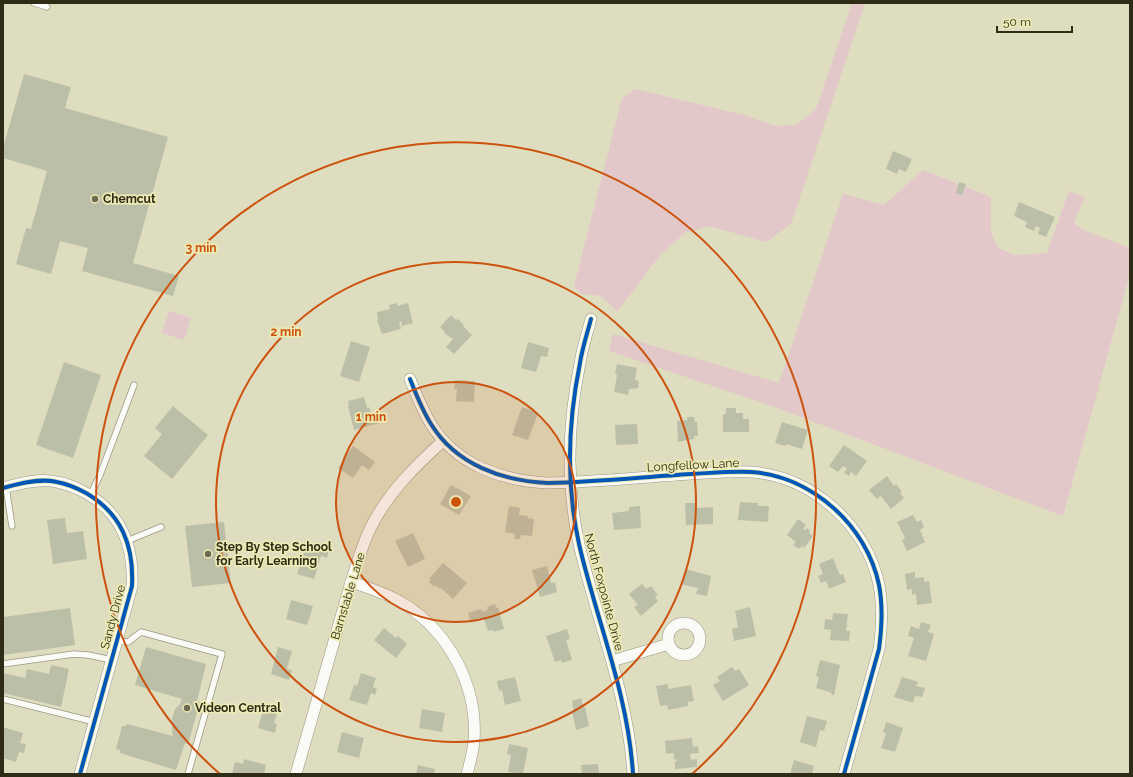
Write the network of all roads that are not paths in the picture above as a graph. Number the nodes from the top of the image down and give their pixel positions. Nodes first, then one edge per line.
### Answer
1 (34, 3) edge
2 (47, 7) dead end
3 (591, 320) dead end
4 (410, 379) dead end
5 (134, 385) dead end
6 (443, 440) junction
7 (571, 482) junction
8 (4, 487) edge
9 (90, 496) junction
10 (12, 526) dead end
11 (161, 527) dead end
12 (127, 541) junction
13 (351, 582) junction
14 (117, 641) junction
15 (669, 644) dead end
16 (112, 660) junction
17 (612, 661) junction
18 (3, 664) edge
19 (3, 699) edge
20 (95, 722) junction
21 (83, 773) edge
22 (188, 774) edge
23 (296, 774) edge
24 (467, 774) edge
25 (633, 774) edge
26 (844, 774) edge

1 - 2 lane
3 - 7 street, North Foxpointe Drive
4 - 6 street, Longfellow Lane
5 - 9 lane
6 - 7 street, Longfellow Lane
6 - 13 street, Barnstable Lane
7 - 17 street, North Foxpointe Drive
7 - 26 street, Longfellow Lane
8 - 9 street, Sandy Drive
8 - 10 lane
9 - 12 street, Sandy Drive
11 - 12 lane
12 - 14 street, Sandy Drive
13 - 23 street, Barnstable Lane
13 - 24 street
14 - 16 street, Sandy Drive
14 - 22 lane
15 - 17 street
16 - 18 lane
16 - 20 street, Sandy Drive
17 - 25 street, North Foxpointe Drive
19 - 20 lane
20 - 21 street, Sandy Drive

